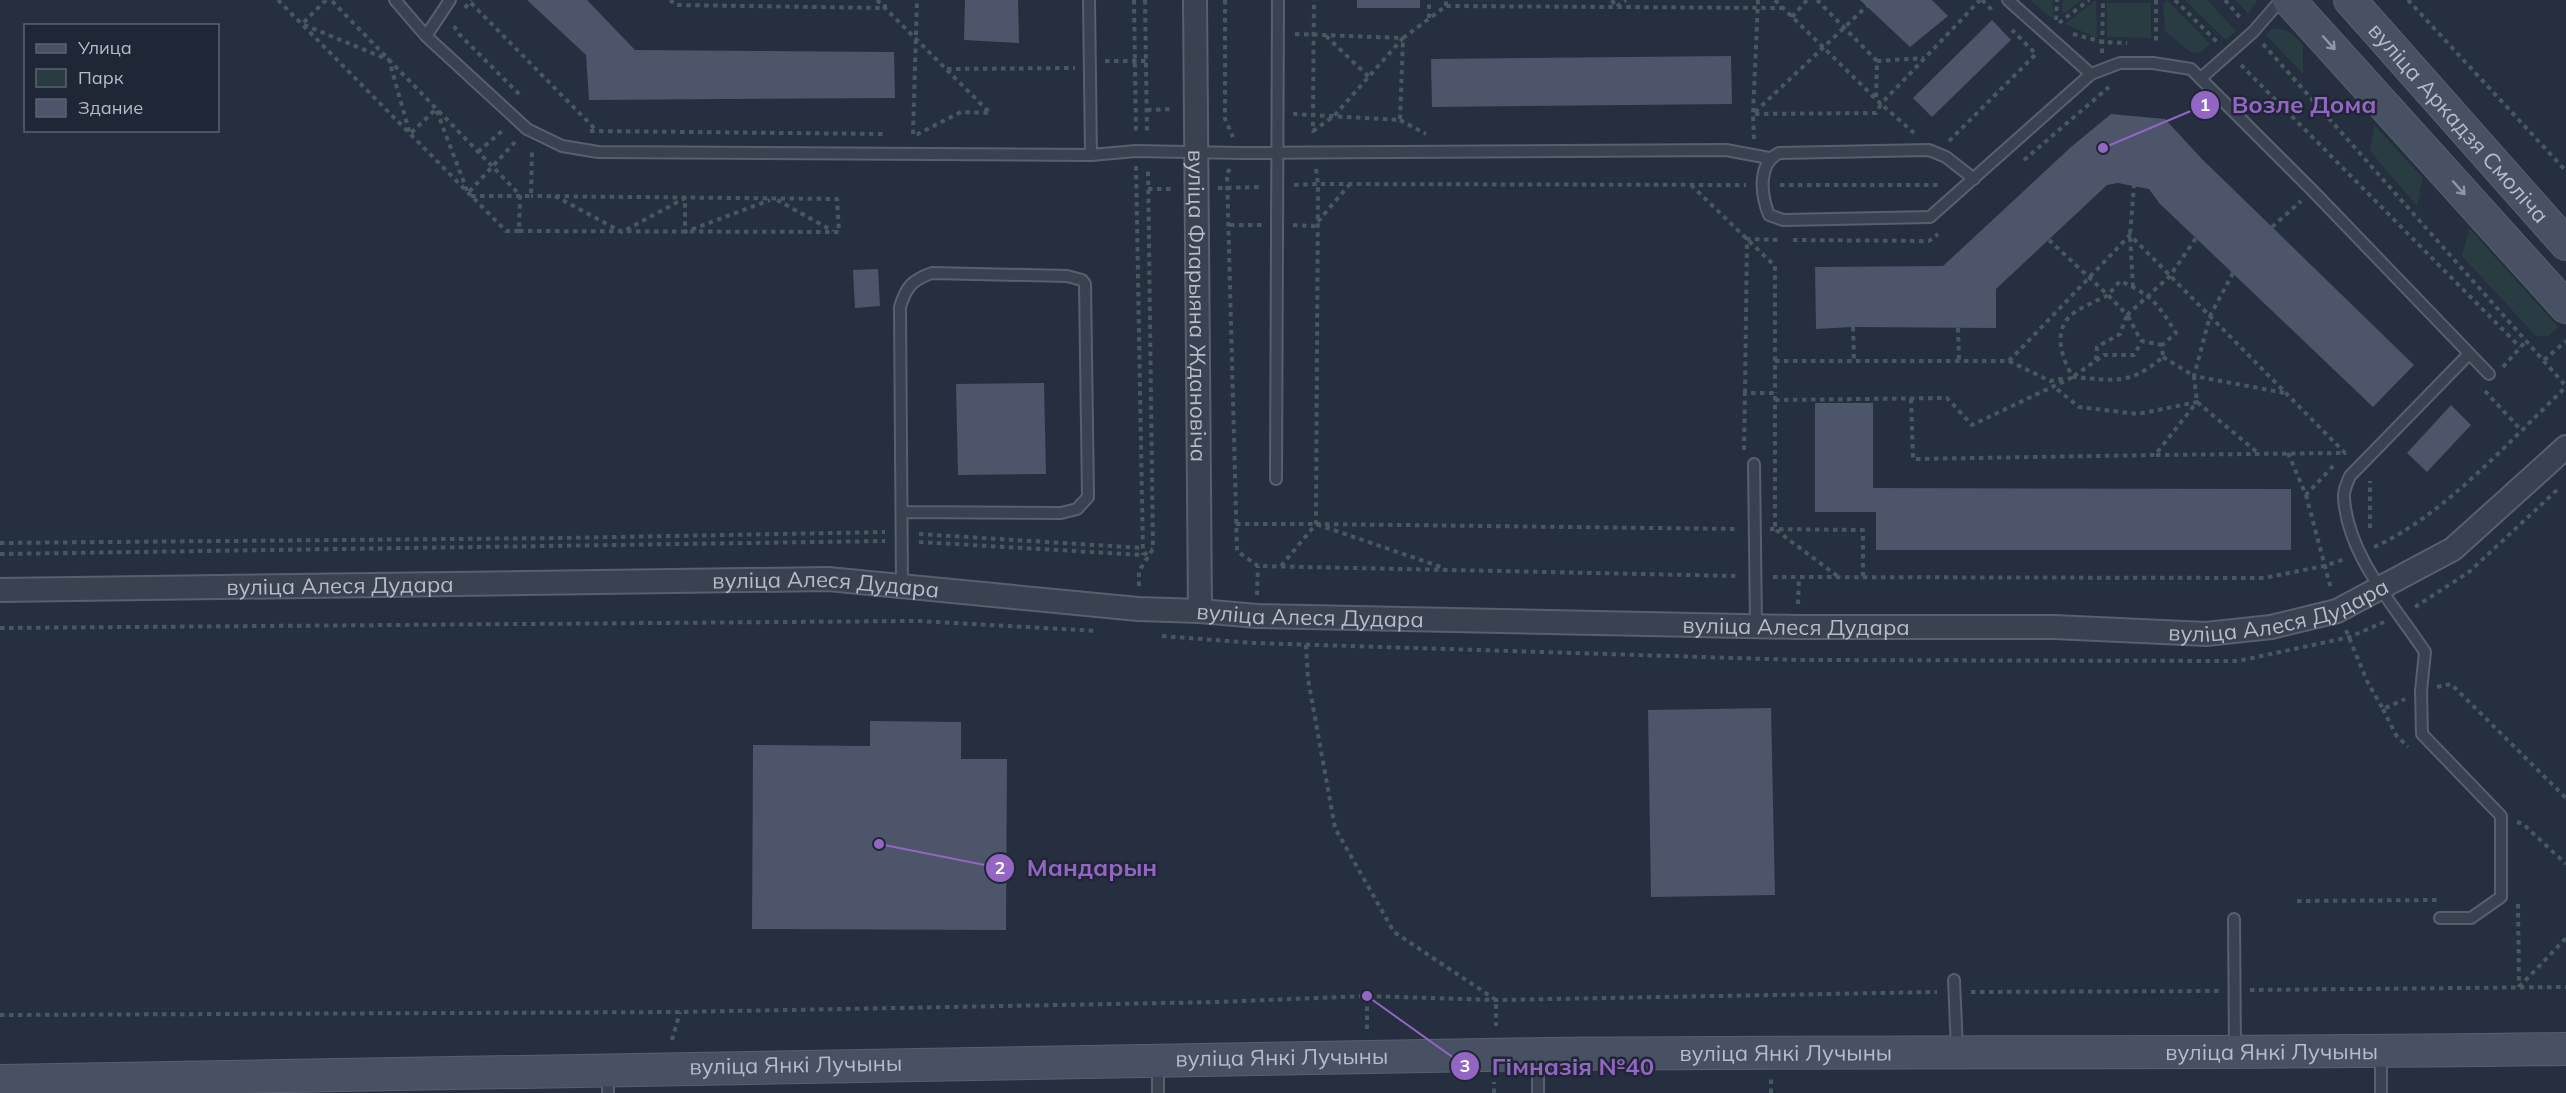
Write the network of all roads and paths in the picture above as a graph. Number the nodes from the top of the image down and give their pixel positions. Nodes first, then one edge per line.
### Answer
1 (278, 0) edge
2 (326, 0) edge
3 (331, 0) edge
4 (395, 0) edge
5 (450, 0) edge
6 (670, 0) edge
7 (877, 0) edge
8 (885, 0) edge
9 (917, 0) edge
10 (1089, 0) edge
11 (1134, 0) edge
12 (1145, 0) edge
13 (1195, 0) edge
14 (1225, 0) edge
15 (1278, 0) edge
16 (1314, 0) edge
17 (1429, 0) edge
18 (1446, 0) edge
19 (1468, 0) edge
20 (1506, 0) edge
21 (1612, 0) edge
22 (1626, 0) edge
23 (1758, 0) edge
24 (1775, 0) edge
25 (1807, 0) edge
26 (1817, 0) edge
27 (1981, 0) edge
28 (2008, 0) edge
29 (2089, 0) edge
30 (2103, 0) edge
31 (2156, 0) edge
32 (2175, 0) edge
33 (2225, 0) edge
34 (2281, 0) edge
35 (2289, 0) edge
36 (2350, 0) edge
37 (2408, 0) edge
38 (471, 1) edge
39 (1446, 6) junction
40 (1464, 6) junction
41 (1504, 6) junction
42 (1867, 6) dead end
43 (1616, 7) junction
44 (1758, 8) junction
45 (1783, 8) junction
46 (885, 9) junction
47 (457, 15) dead end
48 (1998, 16) dead end
49 (1792, 17) junction
50 (1429, 19) junction
51 (2048, 19) dead end
52 (455, 21) dead end
53 (2005, 23) dead end
54 (302, 24) junction
55 (2056, 26) junction
56 (1845, 28) junction
57 (2253, 32) junction
58 (1294, 34) dead end
59 (1314, 35) junction
60 (1326, 35) junction
61 (426, 36) junction
62 (1403, 38) junction
63 (916, 39) junction
64 (2217, 41) junction
65 (2103, 42) junction
66 (2135, 43) dead end
67 (2146, 44) dead end
68 (2156, 44) junction
69 (2163, 44) dead end
70 (1824, 47) junction
71 (2211, 49) dead end
72 (2229, 53) junction
73 (1924, 58) junction
74 (389, 60) junction
75 (1135, 61) junction
76 (1146, 61) junction
77 (1877, 61) junction
78 (1090, 65) junction
79 (2102, 68) junction
80 (946, 69) junction
81 (2091, 74) junction
82 (1369, 77) junction
83 (2201, 78) junction
84 (2112, 84) dead end
85 (522, 97) dead end
86 (1876, 99) junction
87 (1881, 104) junction
88 (436, 109) junction
89 (1754, 114) junction
90 (1313, 115) junction
91 (1334, 116) junction
92 (580, 131) dead end
93 (597, 131) junction
94 (1313, 131) junction
95 (410, 134) junction
96 (890, 134) dead end
97 (902, 134) dead end
98 (914, 134) junction
99 (1921, 139) dead end
100 (516, 141) junction
101 (1939, 141) dead end
102 (1948, 142) junction
103 (1959, 148) dead end
104 (1142, 151) junction
105 (1196, 151) junction
106 (478, 152) junction
107 (1241, 153) junction
108 (1277, 153) junction
109 (1315, 153) junction
110 (1091, 155) junction
111 (1769, 158) junction
112 (492, 166) junction
113 (2017, 166) dead end
114 (2566, 171) edge
115 (1970, 175) junction
116 (1318, 184) junction
117 (1691, 184) junction
118 (1764, 185) junction
119 (2134, 186) dead end
120 (2312, 190) junction
121 (469, 195) junction
122 (520, 195) junction
123 (531, 196) junction
124 (554, 196) junction
125 (2289, 196) dead end
126 (685, 198) junction
127 (775, 198) junction
128 (2298, 204) junction
129 (2306, 212) dead end
130 (1947, 226) dead end
131 (2272, 227) dead end
132 (519, 231) junction
133 (622, 232) junction
134 (685, 232) junction
135 (836, 232) junction
136 (2560, 233) edge
137 (2130, 236) junction
138 (2196, 238) dead end
139 (1747, 239) junction
140 (2049, 240) dead end
141 (2233, 273) dead end
142 (2091, 276) junction
143 (2170, 276) junction
144 (2133, 287) junction
145 (2108, 295) junction
146 (2149, 297) junction
147 (2566, 307) edge
148 (2127, 315) junction
149 (2210, 316) junction
150 (1853, 327) dead end
151 (1958, 328) dead end
152 (2142, 341) junction
153 (2566, 341) edge
154 (2162, 345) junction
155 (2520, 347) dead end
156 (2469, 354) junction
157 (2163, 357) junction
158 (1775, 361) junction
159 (1854, 361) junction
160 (1959, 361) junction
161 (2009, 361) junction
162 (2096, 361) junction
163 (2544, 361) junction
164 (2489, 374) dead end
165 (2194, 376) junction
166 (2073, 377) junction
167 (2053, 386) junction
168 (2566, 387) edge
169 (1744, 393) dead end
170 (1775, 393) dead end
171 (2286, 393) junction
172 (1911, 399) junction
173 (1775, 400) dead end
174 (2197, 402) junction
175 (2353, 445) dead end
176 (2566, 447) edge
177 (2288, 453) junction
178 (2345, 453) junction
179 (2259, 454) junction
180 (2156, 455) junction
181 (1754, 464) dead end
182 (1276, 479) dead end
183 (2370, 479) dead end
184 (2306, 495) junction
185 (902, 512) junction
186 (1236, 524) junction
187 (1316, 524) junction
188 (1755, 529) junction
189 (1775, 529) junction
190 (902, 537) junction
191 (1775, 538) dead end
192 (0, 543) edge
193 (2378, 546) junction
194 (1143, 548) junction
195 (0, 554) edge
196 (2360, 554) junction
197 (1143, 555) junction
198 (1281, 566) junction
199 (2324, 566) junction
200 (1775, 568) dead end
201 (1448, 570) junction
202 (1755, 577) junction
203 (1775, 577) junction
204 (1841, 578) junction
205 (1863, 578) junction
206 (902, 586) junction
207 (2381, 589) junction
208 (0, 590) edge
209 (1200, 610) junction
210 (1756, 625) junction
211 (1306, 645) dead end
212 (2501, 816) junction
213 (2566, 864) edge
214 (2439, 900) dead end
215 (2297, 901) dead end
216 (2440, 918) dead end
217 (2234, 919) dead end
218 (2566, 938) edge
219 (1954, 980) dead end
220 (2518, 987) junction
221 (2566, 987) edge
222 (2234, 991) junction
223 (1954, 992) junction
224 (1496, 1000) junction
225 (0, 1015) edge
226 (2566, 1049) edge
227 (2381, 1052) junction
228 (1957, 1053) junction
229 (2235, 1053) junction
230 (1538, 1054) junction
231 (1158, 1060) junction
232 (0, 1081) edge
233 (608, 1081) edge
234 (1158, 1093) edge
235 (1538, 1093) edge
236 (2381, 1093) edge

1 - 54 path
2 - 54 path
3 - 74 path
4 - 61 lane
5 - 61 lane
6 - 46 path
7 - 46 path
8 - 46 path
9 - 63 path
10 - 78 lane
11 - 75 path
12 - 76 path
13 - 105 street, вуліца Фларыяна Ждановіча
14 - 107 path
15 - 108 lane
16 - 59 path
17 - 50 path
18 - 39 path
19 - 40 path
20 - 41 path
21 - 43 path
22 - 43 path
23 - 44 path
24 - 45 path
25 - 49 path
26 - 56 path
27 - 48 path
27 - 73 path
28 - 81 lane
29 - 55 path
30 - 65 path
31 - 68 path
32 - 64 path
33 - 57 path
34 - 57 lane
35 -> 147 main road, вуліца Аркадзя Смоліча
36 - 136 main road, вуліца Аркадзя Смоліча
37 - 114 path
38 - 47 path
38 - 93 path
39 - 40 path
39 - 50 path
40 - 41 path
41 - 43 path
42 - 56 path
43 - 44 path
44 - 45 path
44 - 89 path
45 - 49 path
46 - 63 path
49 - 70 path
50 - 62 path
51 - 55 path
52 - 85 path
53 - 102 path
54 - 74 path
54 - 95 path
55 - 65 path
56 - 70 path
56 - 77 path
57 - 72 lane
57 - 163 path
58 - 59 path
59 - 60 path
59 - 90 path
60 - 62 path
60 - 82 path
61 - 110 lane
62 - 82 path
62 - 91 path
63 - 80 path
63 - 98 path
64 - 71 path
64 - 72 path
65 - 66 path
65 - 79 path
67 - 68 path
68 - 69 path
70 - 86 path
70 - 89 path
72 - 83 lane
72 - 155 path
73 - 77 path
73 - 87 path
74 - 88 path
74 - 95 path
75 - 76 path
75 - 78 path
75 - 104 path
76 - 104 path
77 - 86 path
78 - 80 path
78 - 110 lane
79 - 81 lane
79 - 83 lane
80 - 98 path
81 - 115 lane
82 - 91 path
83 - 120 lane
84 - 113 path
86 - 87 path
87 - 89 path
87 - 99 path
88 - 95 path
88 - 106 path
88 - 121 path
90 - 91 path
90 - 94 path
91 - 94 path
92 - 93 path
93 - 96 path
94 - 109 path
95 - 121 path
97 - 98 path
100 - 106 path
100 - 112 path
100 - 123 path
101 - 102 path
102 - 103 path
104 - 105 lane
104 - 110 lane
104 - 194 path
104 - 197 path
105 - 107 lane
105 - 209 street, вуліца Фларыяна Ждановіча
106 - 112 path
107 - 108 lane
107 - 186 path
108 - 109 lane
108 - 182 lane
109 - 111 lane
109 - 116 path
111 - 115 lane
111 - 118 lane
112 - 121 path
112 - 122 path
115 - 118 path
115 - 118 lane
116 - 117 path
116 - 187 path
117 - 118 path
117 - 139 path
119 - 137 path
120 - 128 path
120 - 156 lane
121 - 122 path
121 - 132 path
122 - 123 path
122 - 132 path
123 - 124 path
124 - 126 path
124 - 133 path
125 - 128 path
126 - 127 path
126 - 133 path
126 - 134 path
127 - 134 path
127 - 135 path
127 - 135 path
128 - 129 path
128 - 131 path
130 - 139 path
132 - 133 path
133 - 134 path
134 - 135 path
137 - 142 path
137 - 143 path
137 - 144 path
138 - 143 path
139 - 158 path
139 - 169 path
140 - 142 path
141 - 149 path
142 - 145 path
142 - 161 path
143 - 146 path
143 - 149 path
144 - 145 path
144 - 146 path
145 - 148 path
145 - 166 path
146 - 148 path
146 - 154 path
148 - 152 path
148 - 162 path
149 - 165 path
149 - 171 path
150 - 159 path
151 - 160 path
152 - 154 path
152 - 162 path
153 - 163 path
154 - 157 path
156 - 164 lane
156 - 196 lane
157 - 165 path
157 - 166 path
158 - 159 path
158 - 170 path
159 - 160 path
160 - 161 path
161 - 166 path
162 - 166 path
163 - 168 path
165 - 171 path
165 - 174 path
166 - 167 path
167 - 172 path
167 - 174 path
168 - 193 path
171 - 178 path
172 - 173 path
172 - 180 path
174 - 179 path
174 - 180 path
175 - 178 path
176 - 207 street, вуліца Алеся Дудара
177 - 178 path
177 - 179 path
177 - 184 path
178 - 184 path
179 - 180 path
181 - 188 lane
183 - 193 path
184 - 199 path
185 - 185 lane
185 - 190 lane
186 - 187 path
186 - 198 path
187 - 188 path
187 - 198 path
187 - 201 path
188 - 189 path
188 - 202 lane
189 - 191 path
189 - 204 path
189 - 205 path
190 - 192 path
190 - 194 path
190 - 195 path
190 - 197 path
190 - 206 lane
193 - 196 path
194 - 197 path
196 - 199 path
196 - 207 lane
198 - 201 path
199 - 205 path
200 - 203 path
201 - 202 path
202 - 203 path
202 - 210 lane
203 - 204 path
204 - 205 path
206 - 208 street, вуліца Алеся Дудара
206 - 209 street, вуліца Алеся Дудара
207 - 210 street, вуліца Алеся Дудара
207 - 212 lane
209 - 210 street, вуліца Алеся Дудара
211 - 224 path
212 - 213 path
212 - 216 lane
214 - 215 path
217 - 222 lane
218 - 220 path
219 - 223 lane
220 - 221 path
220 - 222 path
222 - 223 path
222 - 229 lane
223 - 224 path
223 - 228 lane
224 - 225 path
226 - 227 main road, вуліца Янкі Лучыны
227 - 229 main road, вуліца Янкі Лучыны
227 - 236 lane
228 - 229 main road, вуліца Янкі Лучыны
228 - 230 main road, вуліца Янкі Лучыны
230 - 231 main road, вуліца Янкі Лучыны
230 - 235 lane
231 - 233 main road, вуліца Янкі Лучыны
231 - 234 lane
232 - 233 main road, вуліца Янкі Лучыны

